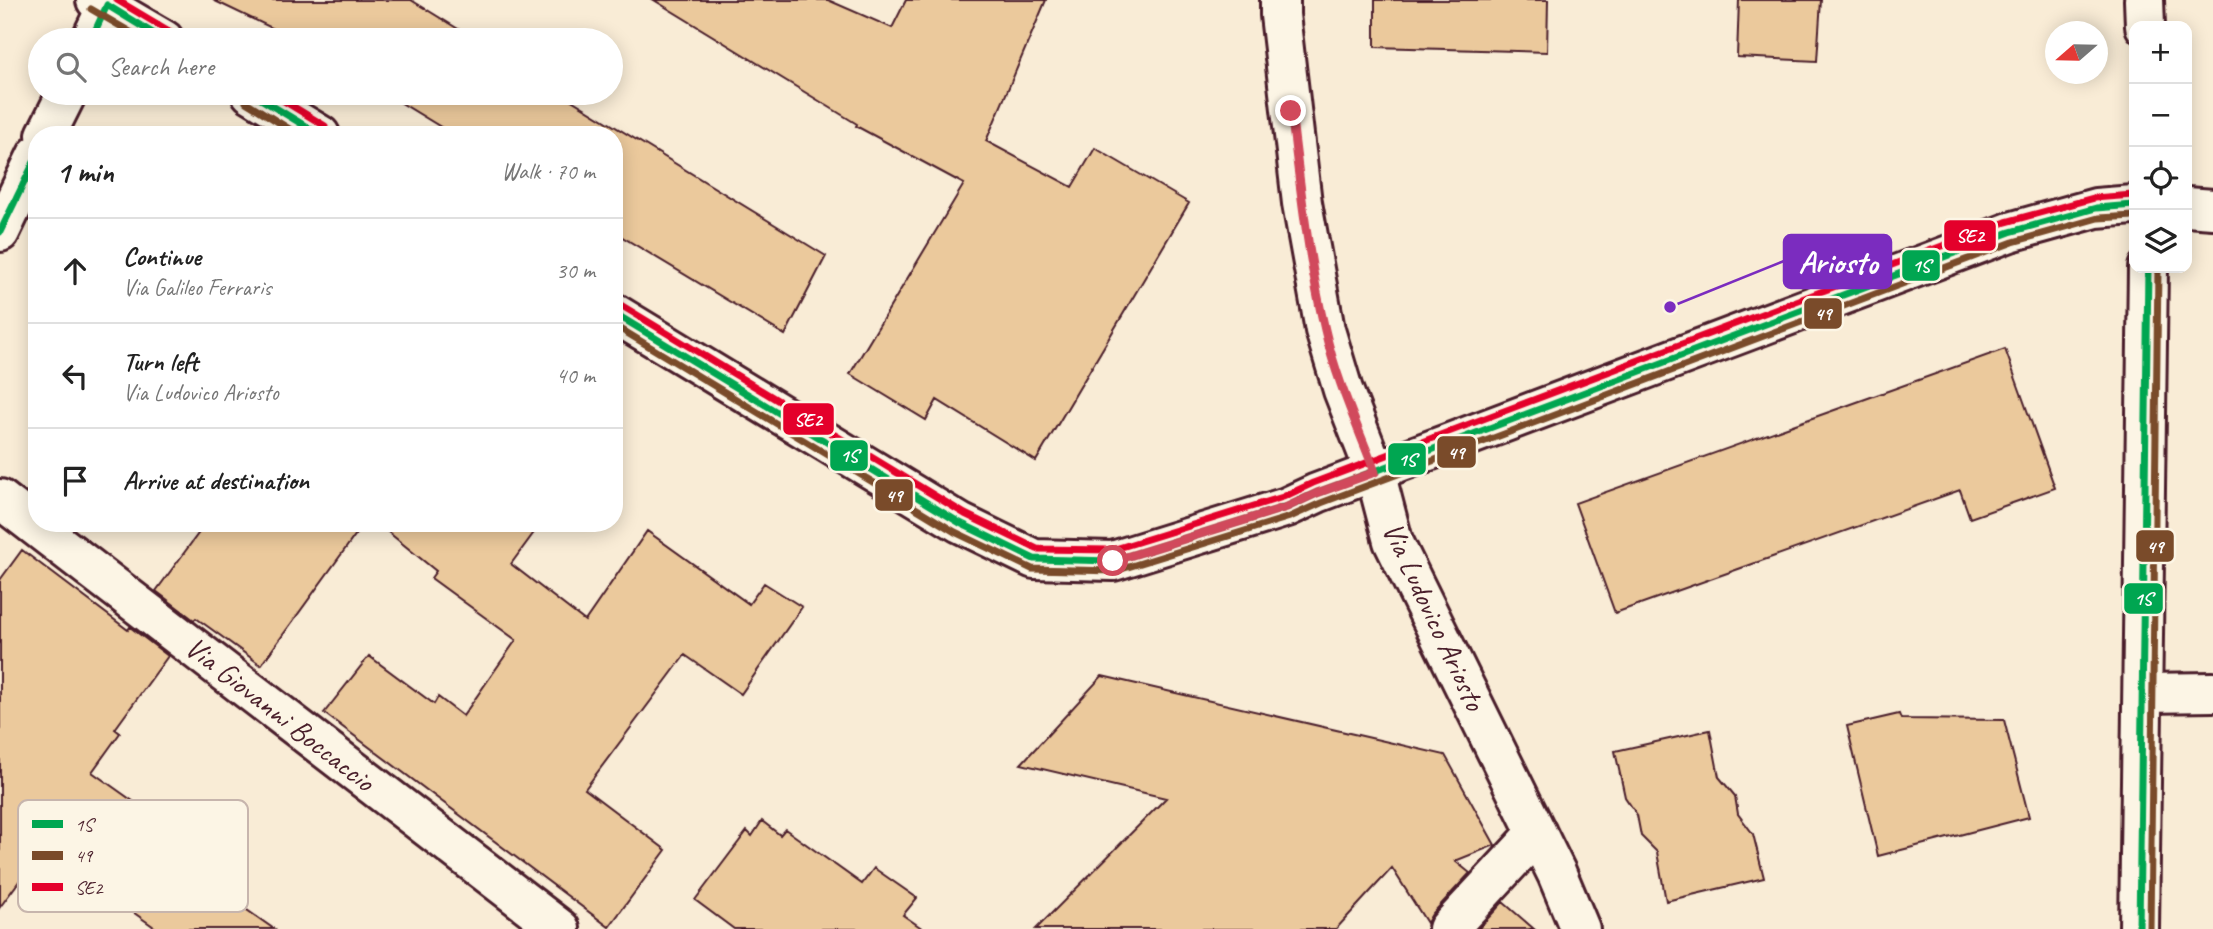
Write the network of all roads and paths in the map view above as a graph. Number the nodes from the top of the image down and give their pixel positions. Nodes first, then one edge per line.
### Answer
1 (1280, 0) edge
2 (2144, 0) edge
3 (104, 2) edge
4 (2145, 21) edge
5 (95, 28) edge
6 (145, 28) edge
7 (60, 105) edge
8 (271, 105) edge
9 (50, 126) edge
10 (305, 126) edge
11 (28, 174) edge
12 (2129, 205) edge
13 (2192, 208) edge
14 (2213, 209) edge
15 (0, 232) edge
16 (2148, 273) edge
17 (623, 318) edge
18 (1375, 472) junction
19 (0, 499) edge
20 (28, 520) edge
21 (43, 532) edge
22 (2213, 692) edge
23 (2143, 693) junction
24 (1537, 833) junction
25 (560, 929) edge
26 (1448, 929) edge
27 (1580, 929) edge
28 (2139, 929) edge

1 - 18 street, Via Ludovico Ariosto
2 - 4 street
3 - 5 street
3 - 6 street
7 - 9 street
8 - 10 street
11 - 15 street
12 - 18 street
13 - 14 street
16 - 23 street
17 - 18 street
18 - 24 street, Via Ludovico Ariosto
19 - 20 street, Via Giovanni Boccaccio
21 - 25 street, Via Giovanni Boccaccio
22 - 23 street
23 - 28 street
24 - 26 street
24 - 27 street, Via Ludovico Ariosto

